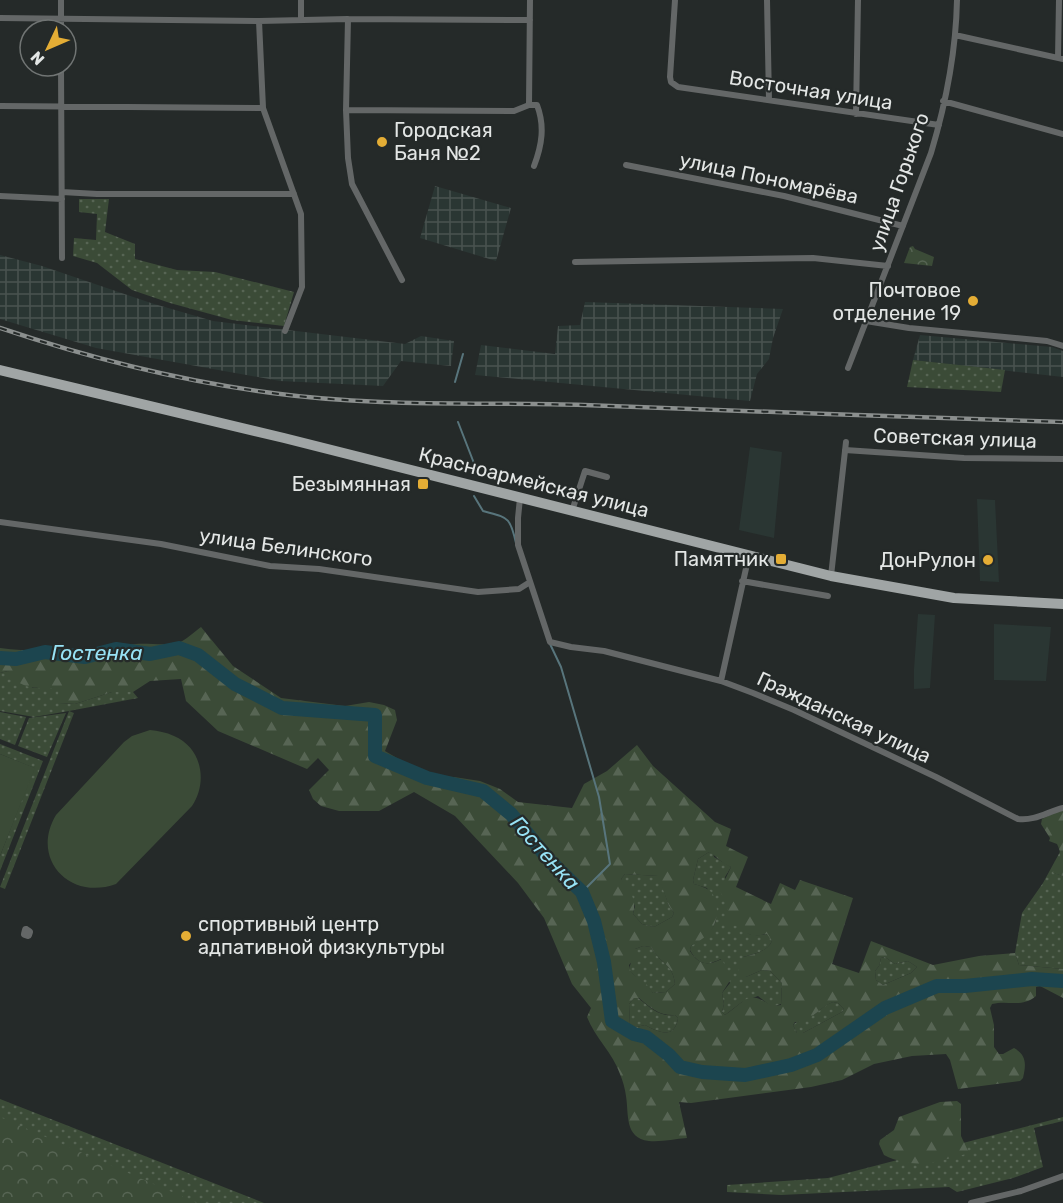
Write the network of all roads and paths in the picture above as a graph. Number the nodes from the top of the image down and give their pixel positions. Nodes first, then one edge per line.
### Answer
1 (61, 0) edge
2 (301, 0) edge
3 (530, 0) edge
4 (675, 0) edge
5 (767, 0) edge
6 (858, 0) edge
7 (957, 0) edge
8 (1059, 0) edge
9 (0, 18) edge
10 (18, 18) edge
11 (61, 18) edge
12 (78, 18) edge
13 (301, 19) junction
14 (348, 19) junction
15 (530, 20) junction
16 (259, 21) junction
17 (955, 35) junction
18 (1061, 59) edge
19 (61, 78) edge
20 (769, 100) junction
21 (943, 101) junction
22 (529, 105) junction
23 (0, 106) edge
24 (62, 106) junction
25 (263, 108) junction
26 (346, 110) junction
27 (856, 114) junction
28 (939, 125) junction
29 (1063, 134) edge
30 (626, 165) dead end
31 (534, 166) dead end
32 (294, 194) junction
33 (0, 196) edge
34 (62, 196) junction
35 (903, 225) junction
36 (62, 258) dead end
37 (575, 262) dead end
38 (888, 266) junction
39 (402, 280) dead end
40 (866, 321) junction
41 (285, 332) dead end
42 (1063, 346) edge
43 (848, 368) dead end
44 (0, 370) edge
45 (846, 442) dead end
46 (845, 450) junction
47 (1063, 459) edge
48 (607, 477) dead end
49 (520, 498) junction
50 (572, 511) junction
51 (0, 522) edge
52 (749, 555) junction
53 (831, 576) junction
54 (742, 581) junction
55 (530, 582) junction
56 (828, 596) dead end
57 (1063, 604) edge
58 (722, 681) junction
59 (1063, 808) edge
60 (1063, 1176) edge
61 (971, 1203) edge

1 - 11 street
2 - 13 street
3 - 15 street
4 - 20 street, Восточная улица
5 - 20 street
6 - 27 street
7 - 17 street, улица Горького
8 - 18 street
9 - 10 street
12 - 16 street
13 - 14 street
13 - 16 street
14 - 15 street
14 - 26 street
15 - 22 street
16 - 25 street
17 - 18 street
17 - 21 street, улица Горького
19 - 24 street
20 - 27 street, Восточная улица
21 - 28 street, улица Горького
21 - 29 street
22 - 26 street
22 - 31 street
23 - 24 street
24 - 25 street
24 - 34 street
25 - 32 street
26 - 39 street
27 - 28 street, Восточная улица
28 - 35 street, улица Горького
30 - 35 street, улица Пономарёва
32 - 34 street
32 - 41 street
33 - 34 street
34 - 36 street
35 - 38 street, улица Горького
37 - 38 street
38 - 40 street, улица Горького
40 - 42 street
40 - 43 street, улица Горького
44 - 49 main road, Красноармейская улица
45 - 46 street
46 - 47 street, Советская улица
46 - 53 street
48 - 50 street
49 - 50 main road, Красноармейская улица
49 - 55 street
50 - 52 main road, Красноармейская улица
51 - 55 street, улица Белинского
52 - 53 main road, Красноармейская улица
52 - 54 street
53 - 57 main road, Красноармейская улица
54 - 56 street
54 - 58 street
55 - 58 street, Гражданская улица
58 - 59 street, Гражданская улица
60 - 61 street

